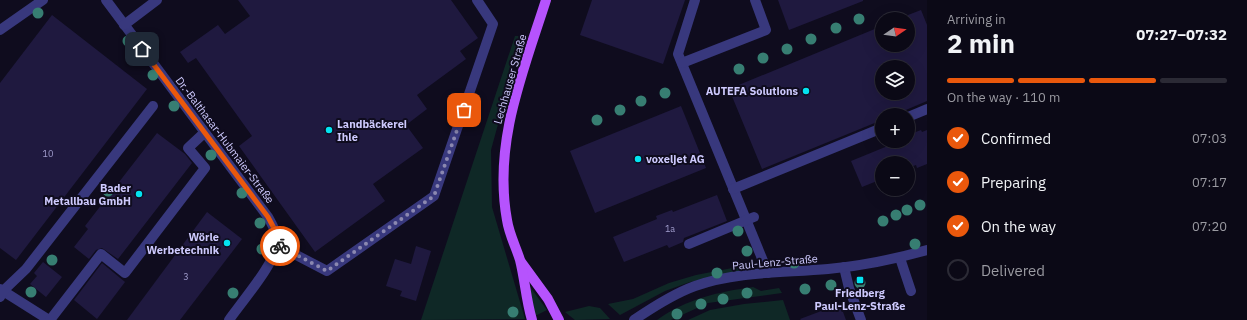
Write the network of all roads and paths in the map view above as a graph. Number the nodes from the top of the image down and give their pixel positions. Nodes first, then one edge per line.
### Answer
1 (43, 0) edge
2 (106, 0) edge
3 (157, 0) edge
4 (477, 0) edge
5 (546, 0) edge
6 (695, 0) edge
7 (755, 0) edge
8 (124, 25) junction
9 (0, 30) edge
10 (682, 63) junction
11 (153, 106) dead end
12 (927, 109) edge
13 (915, 114) edge
14 (875, 131) edge
15 (204, 133) junction
16 (733, 189) junction
17 (750, 219) junction
18 (689, 244) dead end
19 (277, 245) junction
20 (927, 250) edge
21 (900, 258) junction
22 (520, 260) junction
23 (844, 267) junction
24 (768, 273) junction
25 (911, 291) dead end
26 (1, 292) edge
27 (50, 320) edge
28 (229, 320) edge
29 (532, 320) edge
30 (559, 320) edge
31 (634, 320) edge
32 (861, 320) edge

1 - 9 street
2 - 8 street, Dr.-Balthasar-Hubmaier-Straße
3 - 8 street
4 - 19 street
5 - 22 main road, Lechhauser Straße
6 - 10 street
7 - 10 street
8 - 15 street, Dr.-Balthasar-Hubmaier-Straße
10 - 16 street
11 - 26 street
12 - 13 street
14 - 16 street
15 - 19 street, Dr.-Balthasar-Hubmaier-Straße
15 - 27 street
16 - 17 street
17 - 18 street
17 - 24 street
19 - 28 street
20 - 21 street, Paul-Lenz-Straße
21 - 23 street, Paul-Lenz-Straße
21 - 25 street
22 - 29 main road, Lechhauser Straße
22 - 30 main road, Lechhauser Straße
23 - 24 street, Paul-Lenz-Straße
23 - 32 street
24 - 31 street, Paul-Lenz-Straße
26 - 27 street

